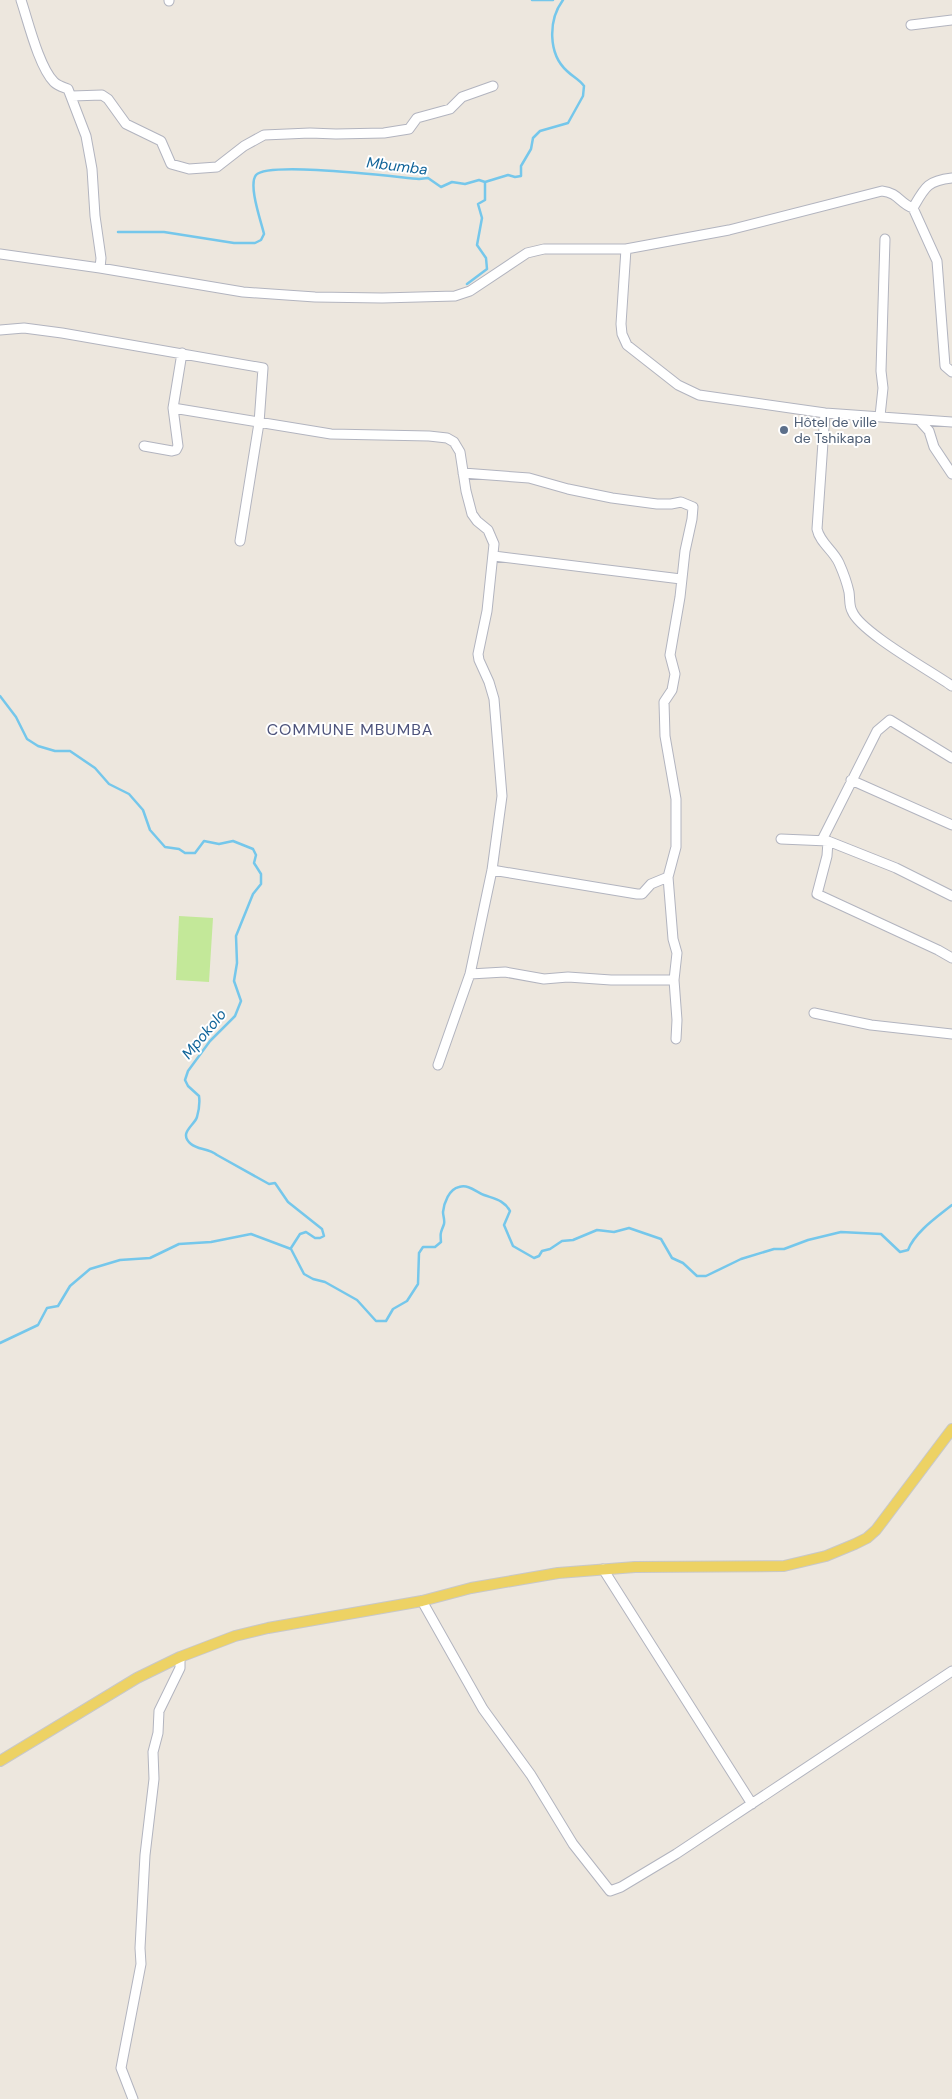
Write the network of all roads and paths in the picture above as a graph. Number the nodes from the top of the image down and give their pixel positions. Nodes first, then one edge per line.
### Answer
1 (21, 0) edge
2 (952, 20) edge
3 (911, 25) dead end
4 (493, 86) dead end
5 (72, 96) junction
6 (952, 178) edge
7 (913, 208) junction
8 (886, 239) dead end
9 (626, 249) junction
10 (0, 254) edge
11 (100, 268) junction
12 (0, 330) edge
13 (182, 353) junction
14 (952, 372) edge
15 (173, 408) junction
16 (825, 413) junction
17 (880, 416) junction
18 (920, 421) junction
19 (952, 422) edge
20 (259, 423) junction
21 (144, 446) dead end
22 (463, 473) junction
23 (952, 474) edge
24 (240, 541) dead end
25 (494, 556) junction
26 (681, 580) junction
27 (952, 686) edge
28 (952, 758) edge
29 (852, 780) junction
30 (952, 825) edge
31 (781, 839) dead end
32 (825, 840) junction
33 (492, 870) junction
34 (668, 877) junction
35 (952, 896) edge
36 (952, 958) edge
37 (470, 974) junction
38 (674, 980) junction
39 (814, 1013) dead end
40 (952, 1034) edge
41 (676, 1039) dead end
42 (438, 1065) dead end
43 (952, 1429) edge
44 (603, 1569) junction
45 (422, 1601) junction
46 (180, 1657) junction
47 (952, 1671) edge
48 (0, 1761) edge
49 (752, 1804) junction
50 (133, 2099) edge

1 - 5 street
2 - 3 street
4 - 5 street
5 - 11 street
6 - 7 street
7 - 9 street
7 - 14 street
8 - 17 street
9 - 11 street
9 - 16 street
10 - 11 street
12 - 13 street
13 - 15 street
13 - 20 street
15 - 20 street
15 - 21 street
16 - 17 street
16 - 27 street
17 - 18 street
18 - 19 street
18 - 23 street
20 - 22 street
20 - 24 street
22 - 25 street
22 - 26 street
25 - 26 street
25 - 33 street
26 - 34 street
28 - 29 street
29 - 30 street
29 - 32 street
31 - 32 street
32 - 35 street
32 - 36 street
33 - 34 street
33 - 37 street
34 - 38 street
37 - 38 street
37 - 42 street
38 - 41 street
39 - 40 street
43 - 44 main road
44 - 45 main road
44 - 49 street
45 - 46 main road
45 - 49 street
46 - 48 main road
46 - 50 street
47 - 49 street

